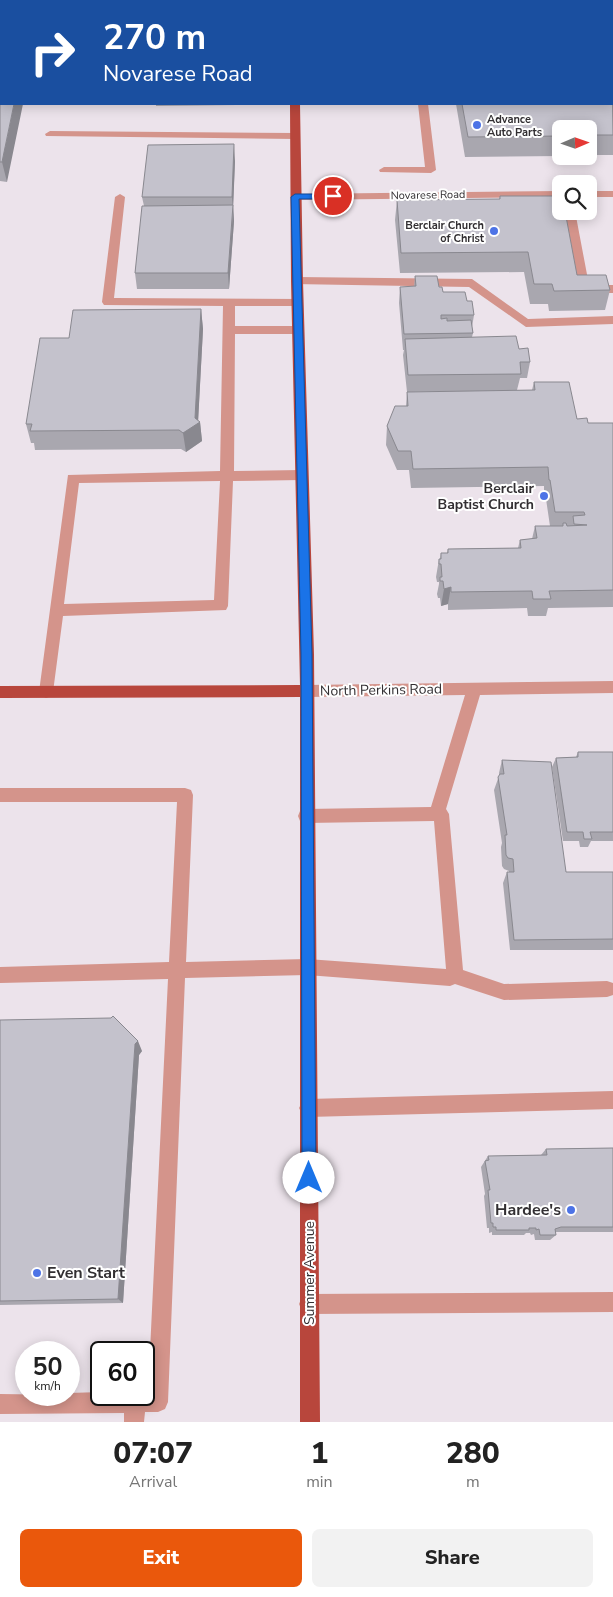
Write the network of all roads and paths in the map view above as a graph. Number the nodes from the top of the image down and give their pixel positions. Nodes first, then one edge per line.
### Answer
1 (296, 105) edge
2 (423, 105) edge
3 (50, 134) dead end
4 (295, 136) junction
5 (384, 170) dead end
6 (552, 194) edge
7 (597, 194) edge
8 (613, 194) edge
9 (120, 197) dead end
10 (295, 197) junction
11 (571, 220) edge
12 (297, 281) junction
13 (613, 289) edge
14 (229, 302) junction
15 (298, 302) junction
16 (613, 320) edge
17 (229, 330) junction
18 (298, 330) junction
19 (301, 475) junction
20 (227, 476) junction
21 (56, 610) junction
22 (613, 686) edge
23 (475, 688) junction
24 (306, 691) junction
25 (0, 692) edge
26 (46, 692) junction
27 (0, 795) edge
28 (437, 813) junction
29 (306, 816) junction
30 (307, 967) junction
31 (177, 971) junction
32 (0, 975) edge
33 (455, 976) junction
34 (607, 989) dead end
35 (613, 1100) edge
36 (308, 1108) junction
37 (613, 1302) edge
38 (309, 1304) junction
39 (0, 1404) edge
40 (134, 1412) edge
41 (310, 1422) edge

1 - 4 main road, Summer Avenue
2 - 5 street
3 - 4 street
4 - 10 main road, Summer Avenue
6 - 10 street, Novarese Road
7 - 8 street
9 - 14 street
10 - 12 main road, Summer Avenue
11 - 13 street
12 - 15 main road, Summer Avenue
12 - 16 street
14 - 15 street
14 - 17 street
15 - 18 main road, Summer Avenue
17 - 18 street
17 - 20 street
18 - 19 main road, Summer Avenue
19 - 20 street
19 - 24 main road, Summer Avenue
20 - 21 street
20 - 21 street
21 - 26 street
22 - 23 street, North Perkins Road
23 - 24 street, North Perkins Road
23 - 28 street
24 - 26 main road, North Perkins Road
24 - 29 main road, Summer Avenue
25 - 26 main road, North Perkins Road
27 - 31 street
28 - 29 street
28 - 33 street
29 - 30 main road, Summer Avenue
30 - 31 street
30 - 33 street
30 - 36 main road, Summer Avenue
31 - 32 street
31 - 40 street
33 - 34 street
35 - 36 street
36 - 38 main road, Summer Avenue
37 - 38 street
38 - 41 main road, Summer Avenue
39 - 40 street

